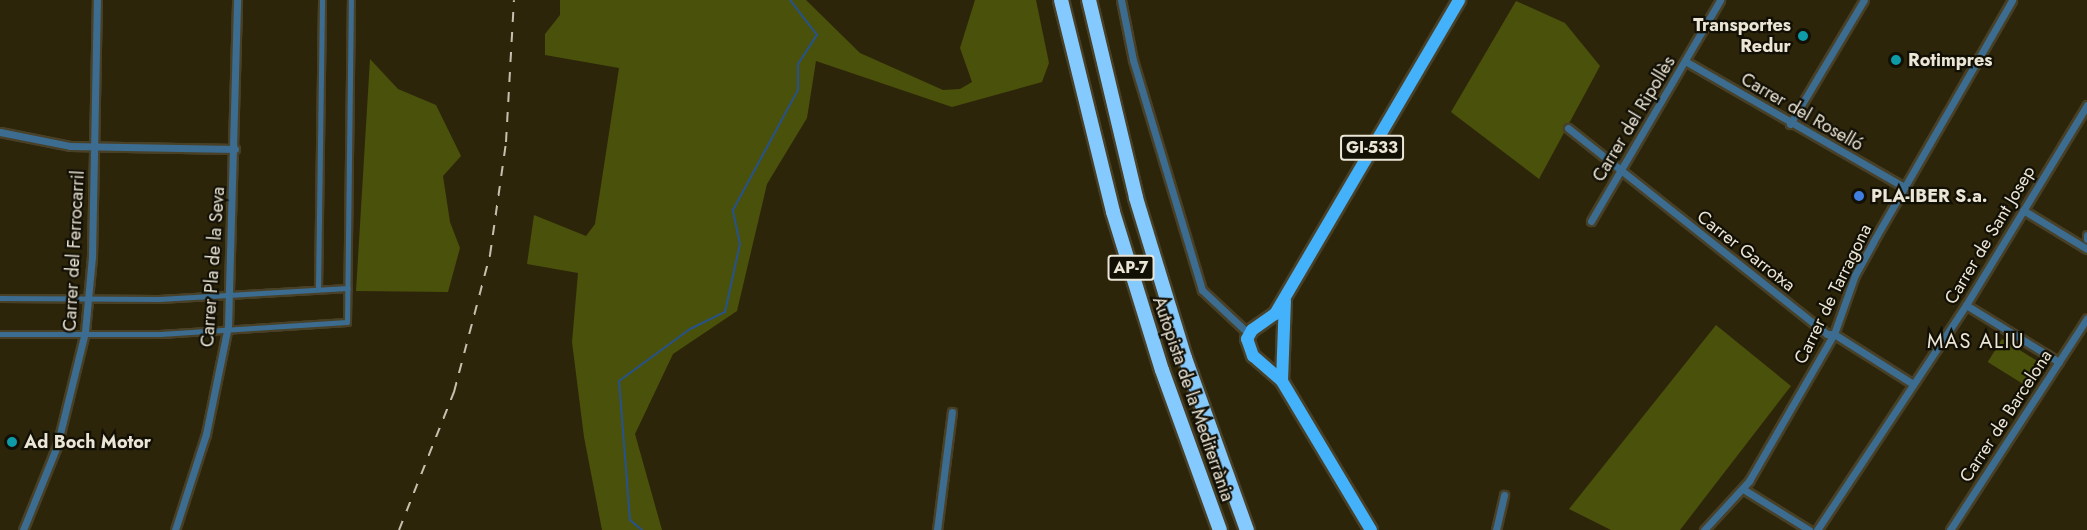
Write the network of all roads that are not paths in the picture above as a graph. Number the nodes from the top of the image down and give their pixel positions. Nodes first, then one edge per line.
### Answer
1 (97, 0) edge
2 (237, 0) edge
3 (322, 0) edge
4 (351, 0) edge
5 (1061, 0) edge
6 (1089, 0) edge
7 (1121, 0) edge
8 (1459, 0) edge
9 (1720, 0) edge
10 (1864, 0) edge
11 (2012, 0) edge
12 (1685, 61) junction
13 (2087, 105) edge
14 (1790, 124) junction
15 (1568, 129) dead end
16 (0, 132) edge
17 (94, 147) junction
18 (235, 149) junction
19 (1620, 171) junction
20 (1904, 187) junction
21 (2023, 210) junction
22 (1591, 221) dead end
23 (2087, 249) edge
24 (348, 288) junction
25 (318, 289) junction
26 (230, 296) junction
27 (1286, 296) junction
28 (0, 298) edge
29 (89, 298) junction
30 (1966, 305) junction
31 (2087, 318) edge
32 (1265, 323) junction
33 (227, 330) junction
34 (0, 334) edge
35 (85, 334) junction
36 (1249, 334) junction
37 (1283, 334) junction
38 (1834, 334) junction
39 (1281, 355) junction
40 (1261, 361) junction
41 (2059, 362) junction
42 (1282, 381) junction
43 (1913, 384) junction
44 (952, 412) dead end
45 (1743, 489) junction
46 (1504, 495) dead end
47 (23, 530) edge
48 (175, 530) edge
49 (937, 530) edge
50 (1220, 530) edge
51 (1247, 530) edge
52 (1371, 530) edge
53 (1496, 530) edge
54 (1704, 530) edge
55 (1809, 530) edge
56 (1816, 530) edge
57 (1950, 530) edge

1 - 17 street, Carrer del Ferrocarril
2 - 18 street, Carrer Pla de la Seva
3 - 25 street
4 - 24 street
5 - 50 highway, Autopista de la Mediterrània / AP-7
6 - 51 highway, Autopista de la Mediterrània / AP-7
7 - 36 street
8 - 27 main road, GI-533
9 - 12 street, Carrer del Ripollès
10 - 14 street
11 - 20 street, Carrer de Tarragona
12 - 14 street, Carrer del Roselló
12 - 19 street, Carrer del Ripollès
13 - 21 street, Carrer de Sant Josep
14 - 20 street, Carrer del Roselló
15 - 19 street, Carrer Garrotxa
16 - 17 street
17 - 18 street
17 - 29 street, Carrer del Ferrocarril
18 - 26 street, Carrer Pla de la Seva
19 - 22 street, Carrer del Ripollès
19 - 38 street, Carrer Garrotxa
20 - 38 street, Carrer de Tarragona
21 - 23 street
21 - 30 street, Carrer de Sant Josep
24 - 25 street
24 - 33 street
25 - 26 street
26 - 29 street
26 - 33 street, Carrer Pla de la Seva
27 - 32 main road, GI-533
27 - 37 main road, GI-533
28 - 29 street
29 - 35 street, Carrer del Ferrocarril
30 - 41 street
30 - 43 street, Carrer de Sant Josep
31 - 41 street, Carrer de Barcelona
32 - 36 main road, GI-533
32 - 37 main road
33 - 35 street
33 - 48 street, Carrer Pla de la Seva
34 - 35 street
35 - 47 street, Carrer del Ferrocarril
36 - 40 main road, GI-533
37 - 39 main road, GI-533
38 - 43 street, Carrer Garrotxa
38 - 45 street, Carrer de Tarragona
39 - 40 main road
39 - 42 main road, GI-533
40 - 42 main road, GI-533
41 - 57 street, Carrer de Barcelona
42 - 52 main road, GI-533
43 - 56 street, Carrer de Sant Josep
44 - 49 street
45 - 54 street, Carrer de Tarragona
45 - 55 street
46 - 53 street

